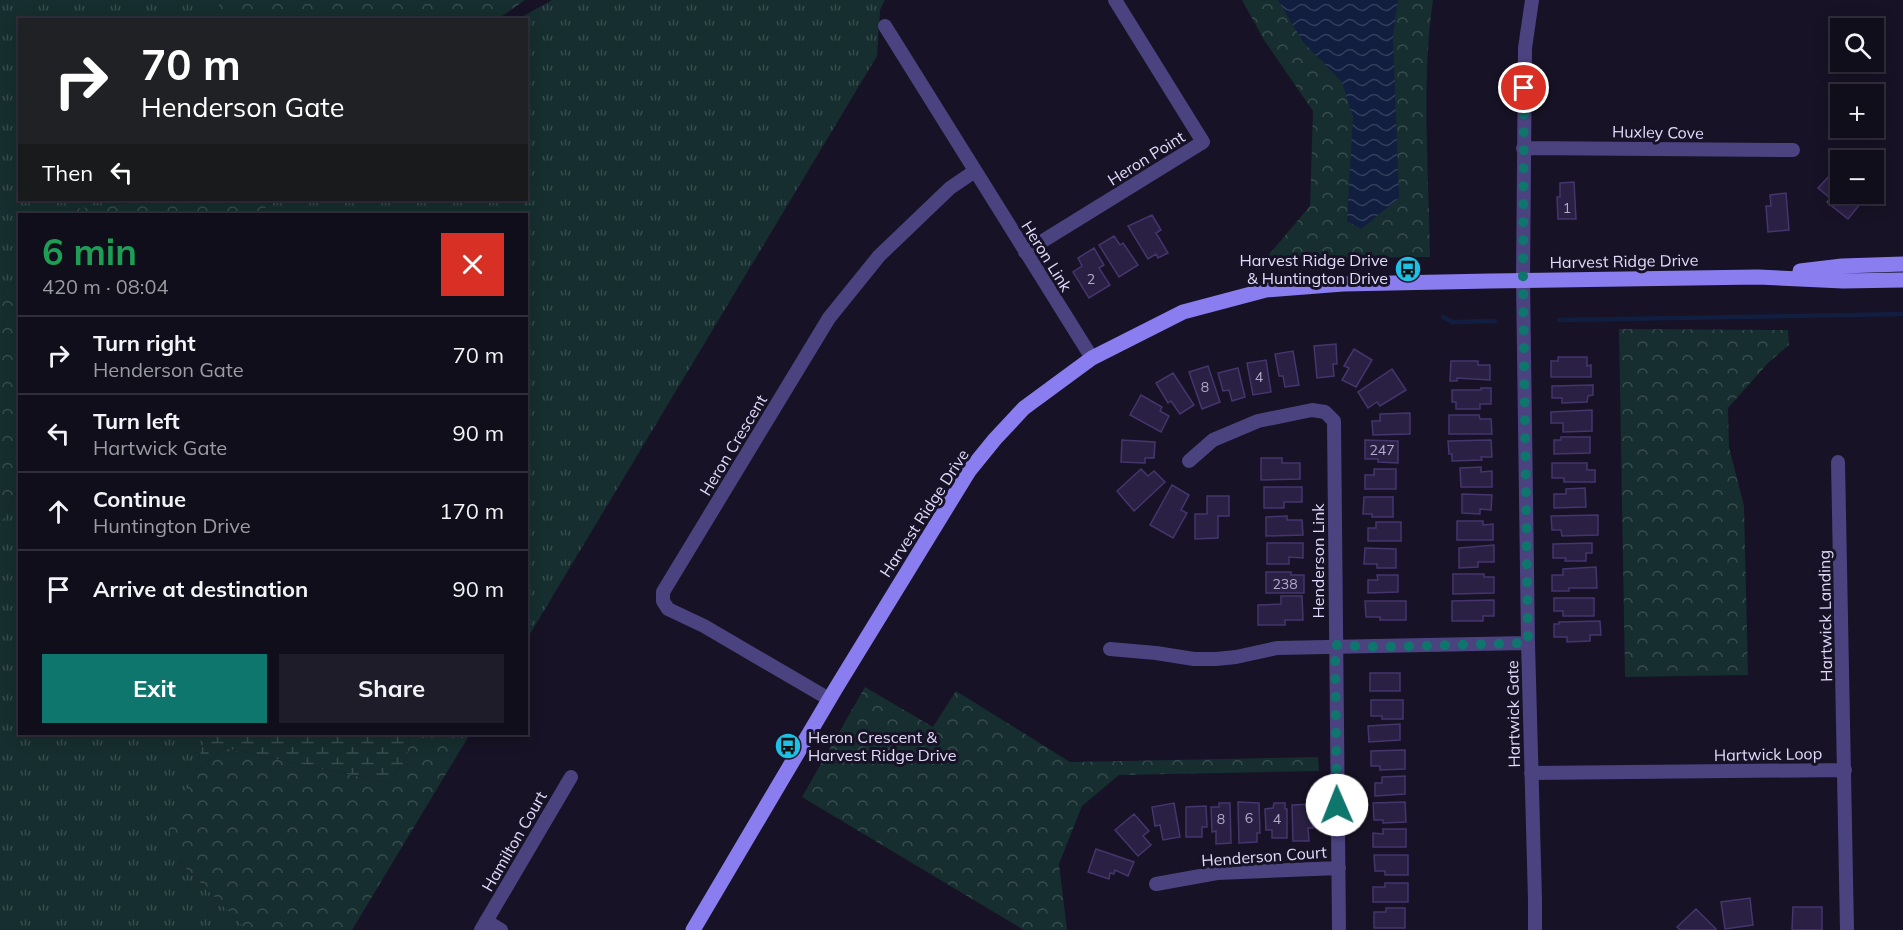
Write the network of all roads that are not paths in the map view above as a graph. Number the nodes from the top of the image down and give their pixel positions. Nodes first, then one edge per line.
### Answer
1 (1115, 0) edge
2 (1532, 0) edge
3 (885, 27) dead end
4 (1523, 148) junction
5 (1792, 150) dead end
6 (975, 171) junction
7 (1025, 252) junction
8 (1903, 264) edge
9 (1758, 277) junction
10 (1523, 280) junction
11 (1903, 280) edge
12 (1092, 358) junction
13 (1189, 461) dead end
14 (1838, 462) dead end
15 (1528, 643) junction
16 (1335, 645) junction
17 (1110, 649) dead end
18 (829, 699) junction
19 (1845, 770) junction
20 (1532, 773) junction
21 (571, 777) dead end
22 (1339, 868) junction
23 (1156, 884) dead end
24 (483, 925) edge
25 (501, 930) edge
26 (693, 930) edge
27 (1339, 930) edge
28 (1535, 930) edge
29 (1848, 930) edge

1 - 7 street, Heron Point
2 - 4 street, Hartwick Gate
3 - 6 street, Heron Link
4 - 5 street, Huxley Cove
4 - 10 street, Hartwick Gate
6 - 7 street, Heron Link
6 - 18 street, Heron Crescent
7 - 12 street, Heron Link
8 - 9 street, Harvest Ridge Drive
9 - 10 street, Harvest Ridge Drive
9 - 11 street, Harvest Ridge Drive
10 - 12 street, Harvest Ridge Drive
10 - 15 street, Hartwick Gate
12 - 18 street, Harvest Ridge Drive
13 - 16 street, Henderson Link
14 - 19 street, Hartwick Landing
15 - 16 street
15 - 20 street, Hartwick Gate
16 - 17 street
16 - 22 street, Henderson Link
18 - 26 street, Harvest Ridge Drive
19 - 20 street, Hartwick Loop
19 - 29 street, Hartwick Loop
20 - 28 street, Hartwick Gate
21 - 24 street, Hamilton Court
22 - 23 street, Henderson Court
22 - 27 street, Henderson Link
24 - 25 street, Hamilton Court

